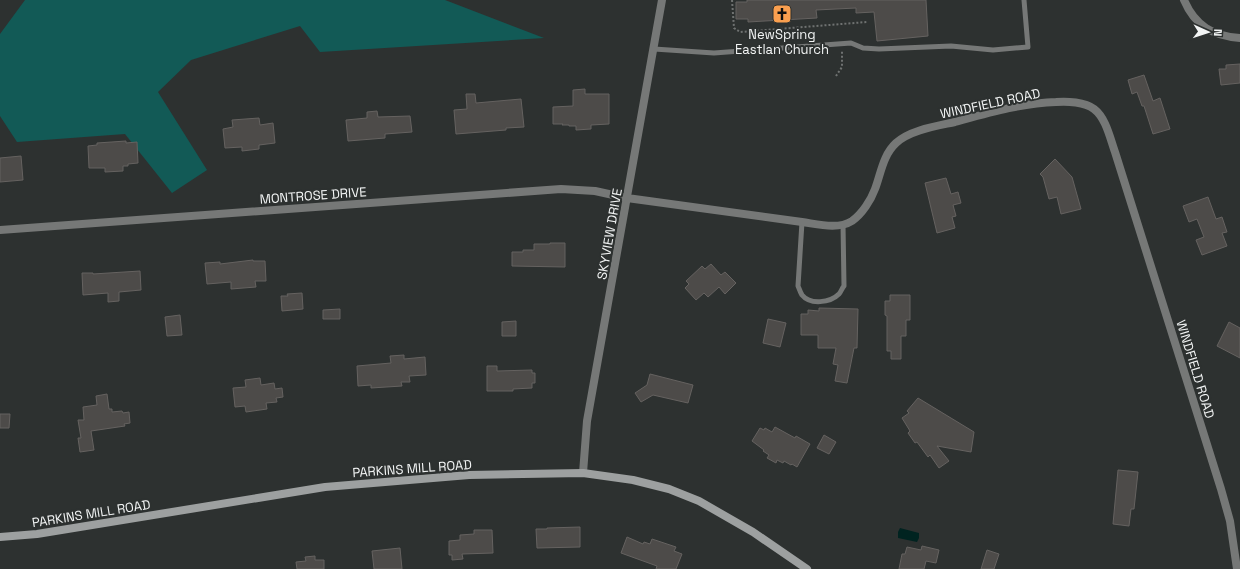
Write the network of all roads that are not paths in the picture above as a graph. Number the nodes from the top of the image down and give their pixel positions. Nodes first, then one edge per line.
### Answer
1 (662, 0) edge
2 (1024, 0) edge
3 (1184, 0) edge
4 (1240, 38) edge
5 (654, 49) junction
6 (628, 198) junction
7 (802, 222) junction
8 (843, 224) junction
9 (0, 230) edge
10 (583, 473) junction
11 (0, 537) edge
12 (807, 569) edge
13 (1237, 569) edge

1 - 5 street, SKYVIEW DRIVE
2 - 5 lane
3 - 4 street
5 - 6 street, SKYVIEW DRIVE
6 - 7 street, WINDFIELD ROAD
6 - 9 street, MONTROSE DRIVE
6 - 10 street, SKYVIEW DRIVE
7 - 8 street, WINDFIELD ROAD
7 - 8 lane
8 - 13 street, WINDFIELD ROAD
10 - 11 street, PARKINS MILL ROAD
10 - 12 street, PARKINS MILL ROAD

